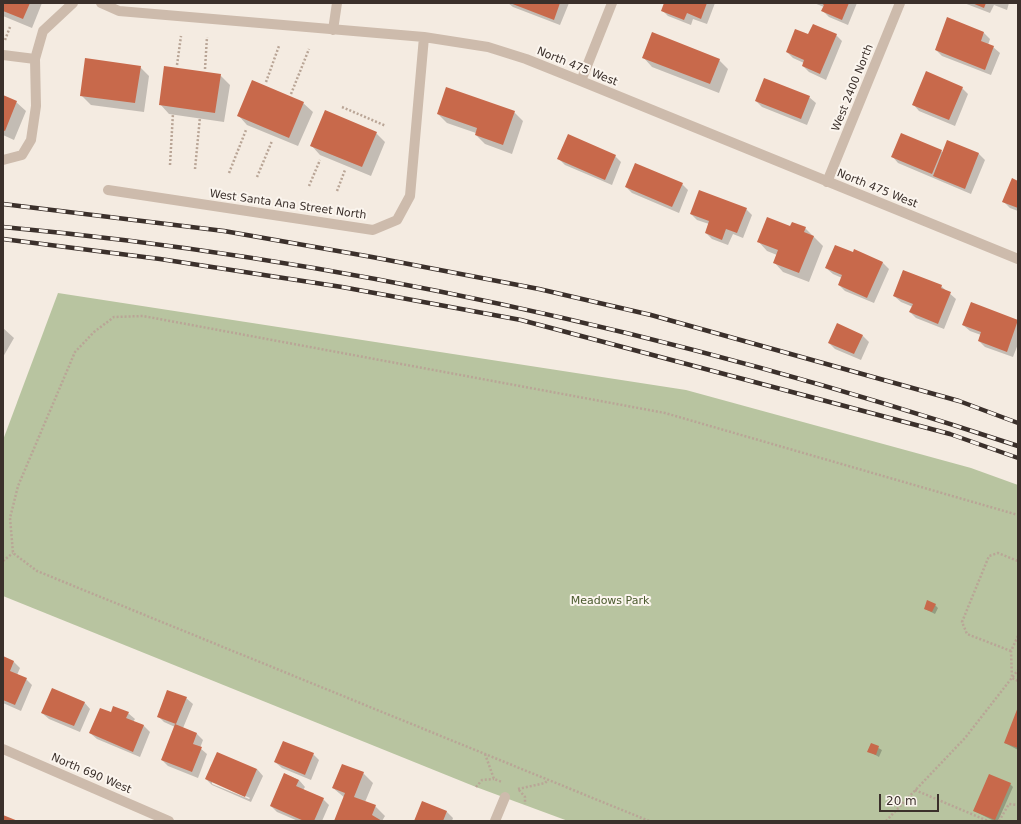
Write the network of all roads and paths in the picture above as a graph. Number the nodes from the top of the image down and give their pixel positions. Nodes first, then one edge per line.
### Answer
1 (73, 3) edge
2 (101, 3) edge
3 (337, 3) edge
4 (612, 3) edge
5 (900, 3) edge
6 (10, 27) dead end
7 (333, 30) junction
8 (181, 36) dead end
9 (207, 37) dead end
10 (424, 37) junction
11 (4, 43) edge
12 (279, 46) dead end
13 (309, 48) dead end
14 (3, 55) edge
15 (35, 59) junction
16 (177, 65) dead end
17 (205, 69) dead end
18 (581, 81) junction
19 (266, 82) dead end
20 (291, 94) dead end
21 (342, 107) dead end
22 (173, 113) dead end
23 (200, 117) dead end
24 (386, 126) dead end
25 (246, 130) dead end
26 (272, 141) dead end
27 (3, 160) edge
28 (320, 160) dead end
29 (170, 165) dead end
30 (196, 169) dead end
31 (345, 170) dead end
32 (229, 173) dead end
33 (257, 177) dead end
34 (827, 182) junction
35 (309, 186) dead end
36 (108, 190) dead end
37 (337, 191) dead end
38 (1018, 259) edge
39 (1018, 515) edge
40 (13, 553) junction
41 (3, 561) edge
42 (1018, 561) edge
43 (1018, 636) edge
44 (1011, 651) junction
45 (1018, 670) edge
46 (1012, 678) junction
47 (1018, 681) edge
48 (3, 749) edge
49 (484, 754) junction
50 (494, 779) junction
51 (548, 780) junction
52 (506, 784) dead end
53 (512, 786) dead end
54 (476, 787) dead end
55 (518, 789) junction
56 (915, 790) junction
57 (505, 797) dead end
58 (525, 804) dead end
59 (1018, 805) edge
60 (983, 820) edge
61 (169, 821) edge
62 (495, 821) edge
63 (649, 821) edge
64 (886, 821) edge
65 (988, 821) edge
66 (999, 821) edge

1 - 15 street
2 - 7 street, North 475 West
3 - 7 street
4 - 18 street
5 - 34 street, West 2400 North
6 - 11 path
7 - 10 street, North 475 West
8 - 16 path
9 - 17 path
10 - 18 street, North 475 West
10 - 36 street, West Santa Ana Street North
12 - 19 path
13 - 20 path
14 - 15 street
15 - 27 street
18 - 34 street, North 475 West
21 - 24 path
22 - 29 path
23 - 30 path
25 - 32 path
26 - 33 path
28 - 35 path
31 - 37 path
34 - 38 street, North 475 West
39 - 40 path
40 - 41 path
40 - 49 path
42 - 44 path
43 - 44 path
44 - 46 path
45 - 46 path
46 - 47 path
46 - 56 path
48 - 61 street, North 690 West
49 - 50 path
49 - 51 path
50 - 52 path
50 - 54 path
51 - 55 path
51 - 63 path
53 - 55 path
55 - 58 path
56 - 60 path
56 - 64 path
57 - 62 street
59 - 66 path
60 - 65 path

